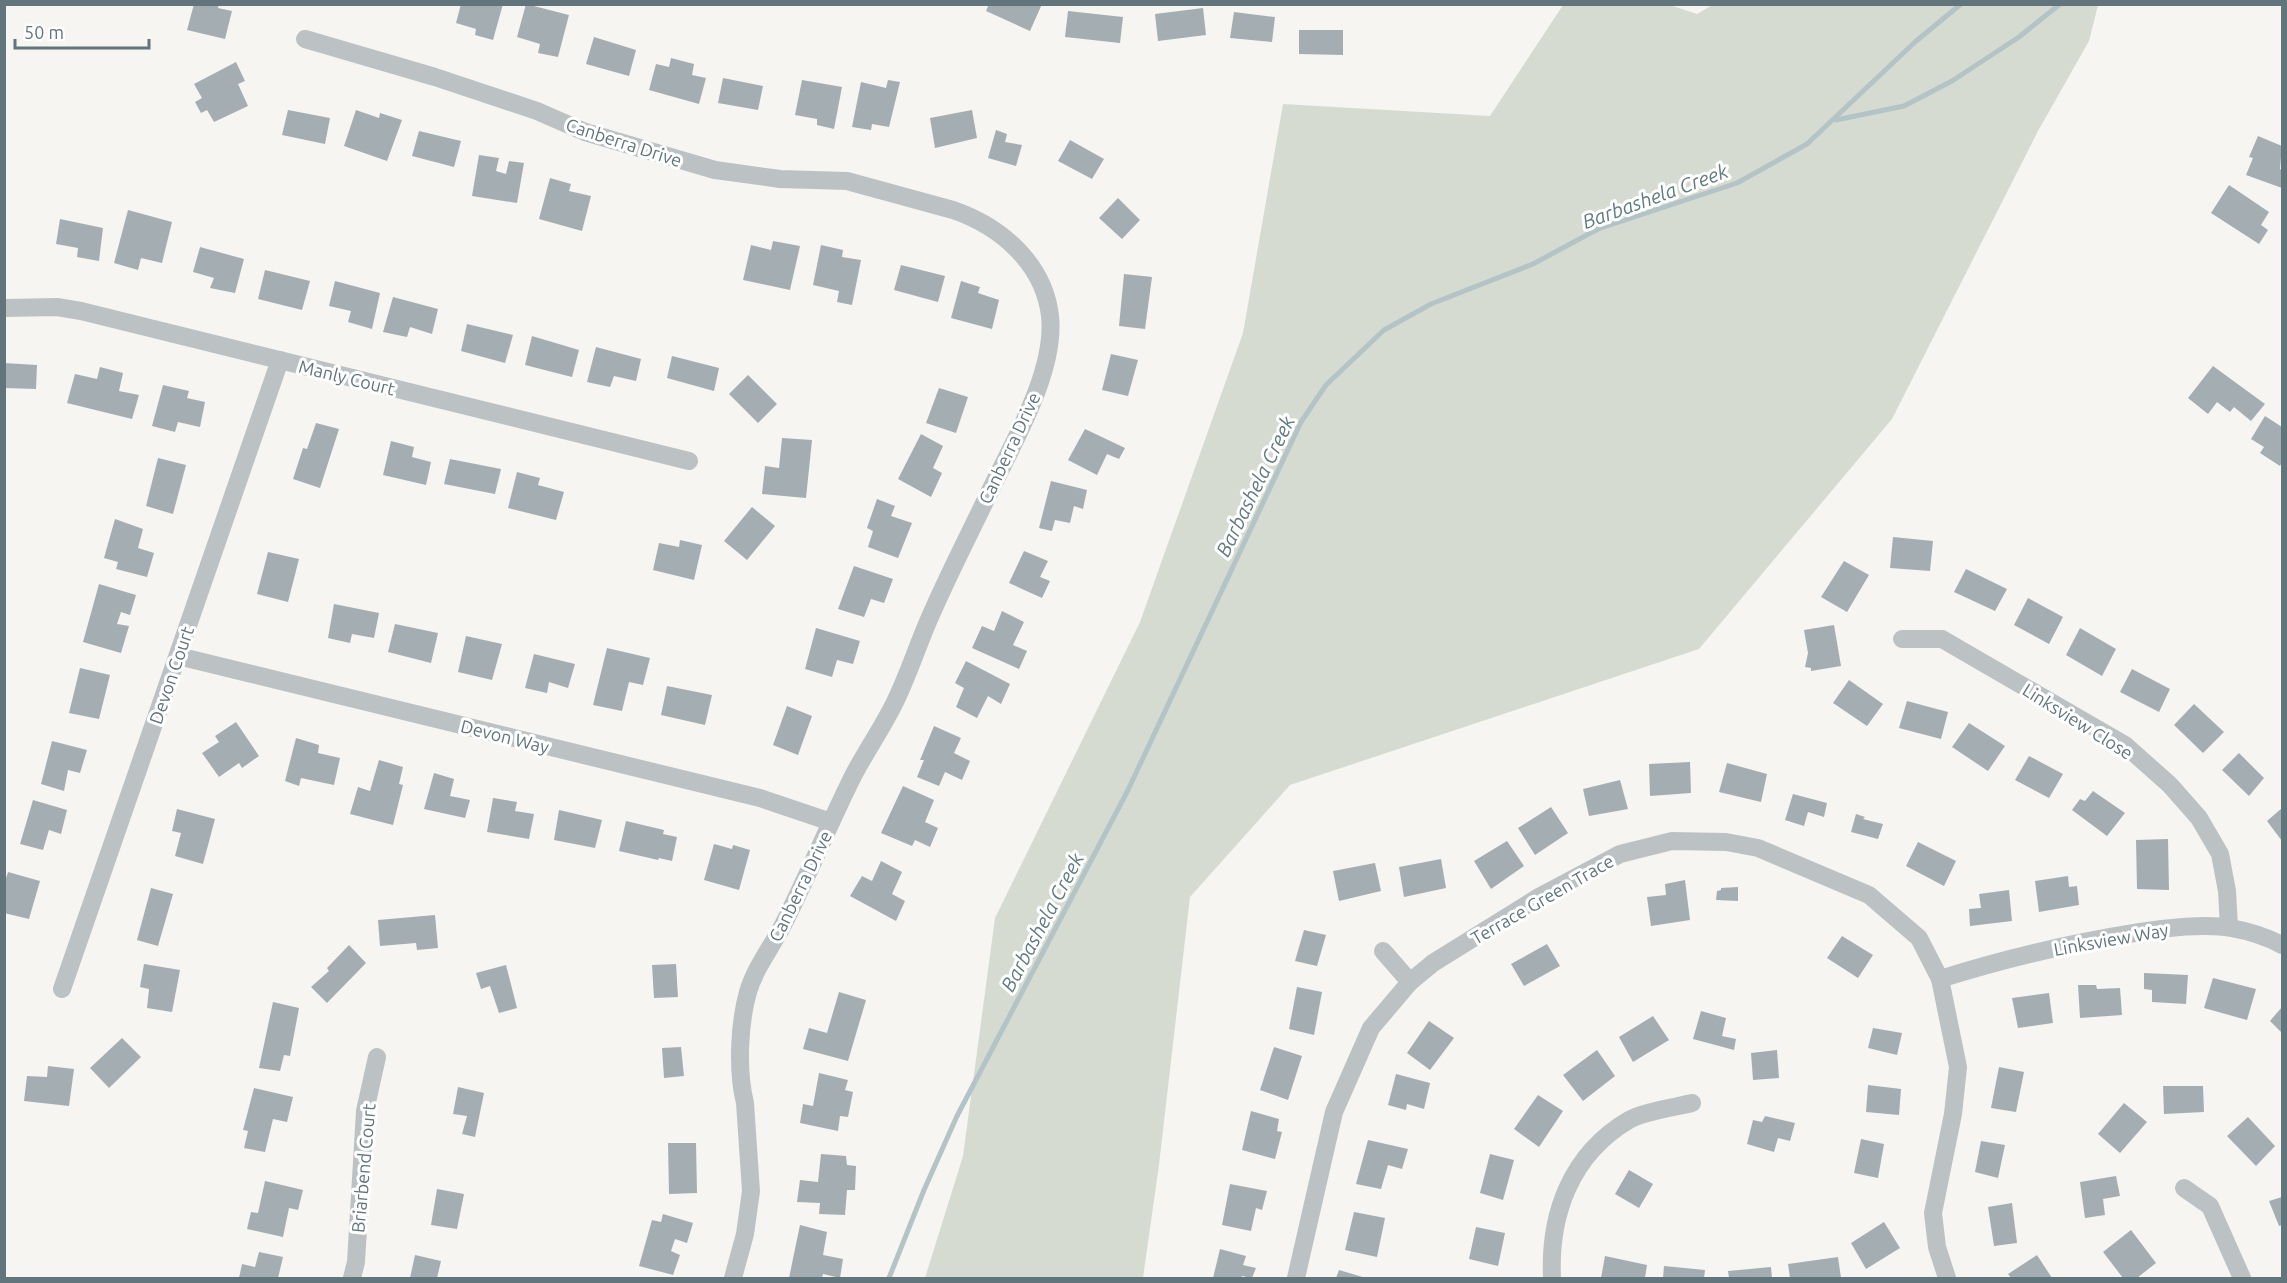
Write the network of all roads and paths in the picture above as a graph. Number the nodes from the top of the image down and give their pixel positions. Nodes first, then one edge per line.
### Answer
1 (304, 39) dead end
2 (4, 308) edge
3 (280, 360) junction
4 (689, 460) dead end
5 (1902, 639) dead end
6 (178, 656) junction
7 (831, 822) junction
8 (2229, 927) junction
9 (2283, 945) edge
10 (1383, 951) dead end
11 (1940, 979) junction
12 (1410, 982) junction
13 (62, 989) dead end
14 (377, 1057) dead end
15 (1692, 1103) dead end
16 (2184, 1188) dead end
17 (352, 1278) edge
18 (733, 1278) edge
19 (1296, 1278) edge
20 (1552, 1278) edge
21 (1946, 1278) edge
22 (2242, 1278) edge

1 - 7 street, Canberra Drive
2 - 3 street, Manly Court
3 - 4 street, Manly Court
3 - 6 street, Devon Court
5 - 8 street, Linksview Close
6 - 7 street, Devon Way
6 - 13 street, Devon Court
7 - 18 street, Canberra Drive
8 - 9 street, Linksview Way
8 - 11 street, Linksview Way
10 - 12 street
11 - 12 street, Terrace Green Trace
11 - 21 street, Terrace Green Trace
12 - 19 street, Terrace Green Trace
14 - 17 street, Briarbend Court
15 - 20 street
16 - 22 street

